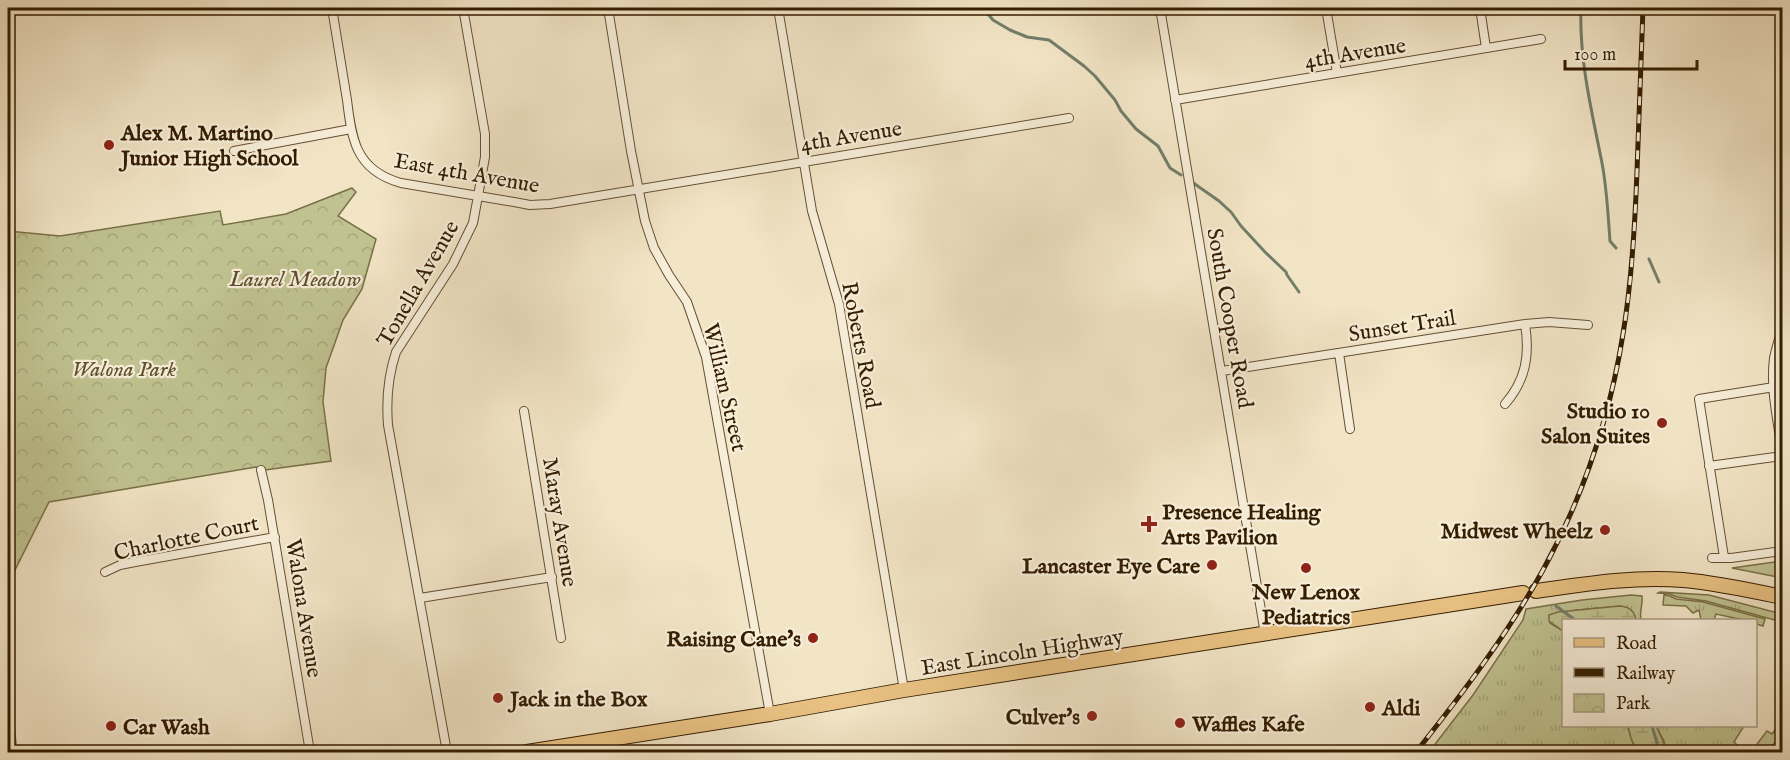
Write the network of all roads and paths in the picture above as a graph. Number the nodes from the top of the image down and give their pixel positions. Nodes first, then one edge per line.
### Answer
1 (332, 8) edge
2 (463, 8) edge
3 (608, 8) edge
4 (778, 8) edge
5 (1160, 8) edge
6 (1326, 8) edge
7 (1480, 8) edge
8 (1541, 39) dead end
9 (1486, 48) junction
10 (1337, 73) junction
11 (1175, 100) junction
12 (1070, 118) dead end
13 (351, 129) junction
14 (234, 151) dead end
15 (804, 161) junction
16 (639, 189) junction
17 (478, 196) junction
18 (1525, 324) junction
19 (1588, 325) dead end
20 (1782, 327) edge
21 (1339, 353) junction
22 (1222, 372) junction
23 (1774, 387) junction
24 (1505, 404) dead end
25 (525, 411) dead end
26 (1350, 429) dead end
27 (1782, 451) edge
28 (1782, 456) edge
29 (1709, 466) junction
30 (261, 470) dead end
31 (274, 537) junction
32 (1782, 551) edge
33 (1724, 557) junction
34 (1712, 558) dead end
35 (105, 572) dead end
36 (552, 577) junction
37 (1782, 597) edge
38 (420, 598) junction
39 (1265, 634) junction
40 (561, 638) dead end
41 (904, 690) junction
42 (770, 714) junction
43 (310, 753) edge
44 (447, 753) edge
45 (527, 753) edge

1 - 13 street, East 4th Avenue
2 - 17 street, Tonella Avenue
3 - 16 street, William Street
4 - 15 street, Roberts Road
5 - 11 street, South Cooper Road
6 - 10 street
7 - 9 street
8 - 9 street, 4th Avenue
9 - 10 street, 4th Avenue
10 - 11 street, 4th Avenue
11 - 22 street, South Cooper Road
12 - 15 street, 4th Avenue
13 - 14 street
13 - 17 street, East 4th Avenue
15 - 16 street, 4th Avenue
15 - 41 street, Roberts Road
16 - 17 street, East 4th Avenue
16 - 42 street, William Street
17 - 38 street, Tonella Avenue
18 - 19 street, Sunset Trail
18 - 21 street, Sunset Trail
18 - 24 street
20 - 23 street
21 - 22 street, Sunset Trail
21 - 26 street
22 - 39 street, South Cooper Road
23 - 27 street
23 - 29 street
25 - 36 street, Maray Avenue
28 - 29 street
29 - 33 street
30 - 31 street, Walona Avenue
31 - 35 street, Charlotte Court
31 - 43 street, Walona Avenue
32 - 33 street
33 - 34 street
36 - 38 street
36 - 40 street, Maray Avenue
37 - 39 main road, East Lincoln Highway
38 - 44 street, Tonella Avenue
39 - 41 main road, East Lincoln Highway
41 - 42 main road, East Lincoln Highway
42 - 45 main road, East Lincoln Highway

